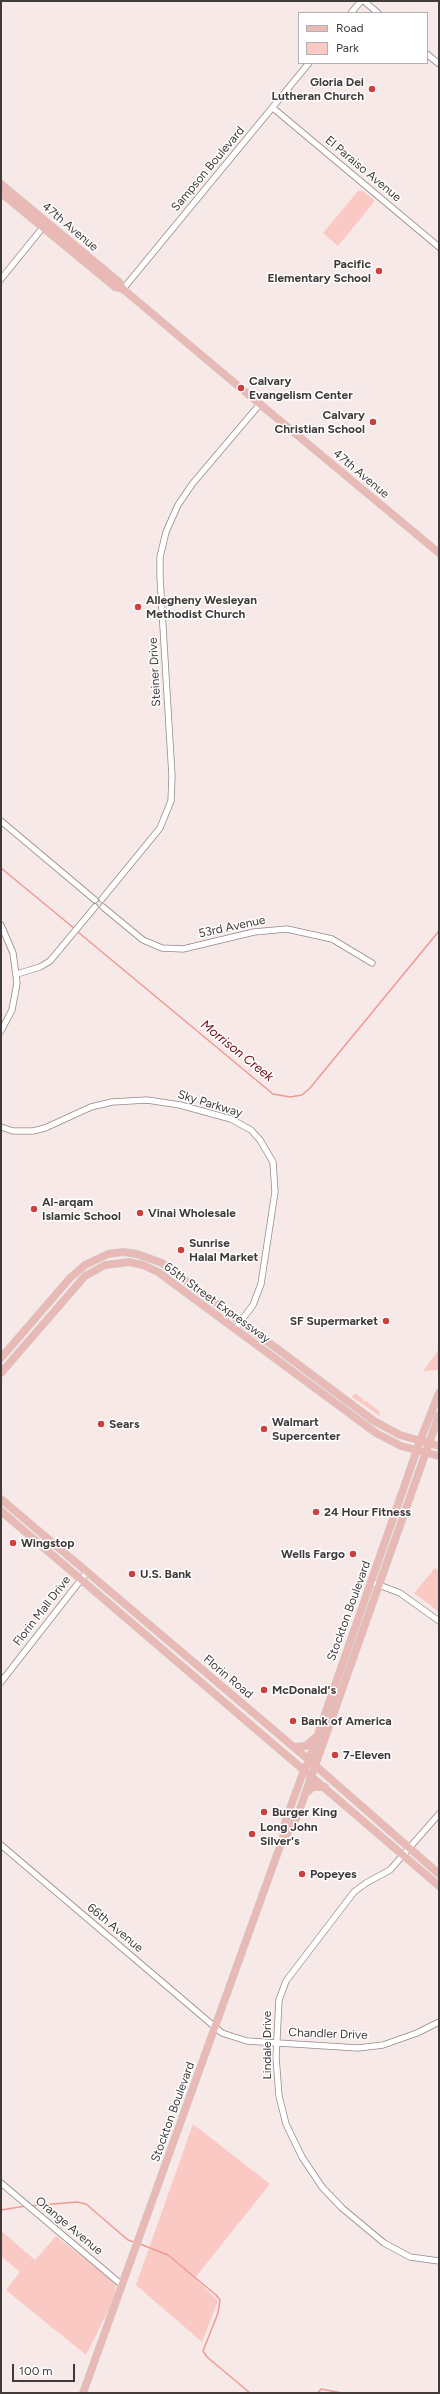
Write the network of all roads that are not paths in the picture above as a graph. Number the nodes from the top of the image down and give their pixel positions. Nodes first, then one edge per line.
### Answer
1 (361, 1) edge
2 (364, 1) edge
3 (352, 12) edge
4 (377, 12) edge
5 (428, 55) edge
6 (309, 64) edge
7 (439, 64) edge
8 (273, 108) junction
9 (1, 184) edge
10 (1, 191) edge
11 (30, 208) junction
12 (45, 225) junction
13 (439, 246) edge
14 (1, 279) edge
15 (123, 289) junction
16 (260, 404) junction
17 (439, 553) edge
18 (1, 821) edge
19 (102, 899) junction
20 (95, 900) junction
21 (95, 907) junction
22 (103, 907) junction
23 (1, 925) edge
24 (372, 963) dead end
25 (17, 974) junction
26 (1, 1031) edge
27 (1, 1127) edge
28 (42, 1311) junction
29 (33, 1322) junction
30 (241, 1322) junction
31 (39, 1328) junction
32 (235, 1329) junction
33 (31, 1337) junction
34 (7, 1351) junction
35 (1, 1358) edge
36 (1, 1364) edge
37 (1, 1373) edge
38 (300, 1376) junction
39 (330, 1389) junction
40 (439, 1393) edge
41 (330, 1399) junction
42 (362, 1412) junction
43 (439, 1415) edge
44 (420, 1441) junction
45 (429, 1444) junction
46 (439, 1446) edge
47 (418, 1451) junction
48 (425, 1453) junction
49 (439, 1456) edge
50 (1, 1498) edge
51 (1, 1511) edge
52 (86, 1572) junction
53 (81, 1579) junction
54 (371, 1582) junction
55 (379, 1584) junction
56 (439, 1621) edge
57 (1, 1682) edge
58 (317, 1736) junction
59 (294, 1747) junction
60 (312, 1762) junction
61 (304, 1770) junction
62 (311, 1775) junction
63 (325, 1787) junction
64 (304, 1794) junction
65 (439, 1814) edge
66 (284, 1838) junction
67 (1, 1845) edge
68 (410, 1849) junction
69 (403, 1856) junction
70 (439, 1874) edge
71 (439, 1886) edge
72 (439, 2022) edge
73 (215, 2027) junction
74 (276, 2043) junction
75 (1, 2183) edge
76 (439, 2261) edge
77 (122, 2285) junction
78 (83, 2393) edge

1 - 3 street
2 - 4 street
5 - 7 street
6 - 8 street, Sampson Boulevard
8 - 13 street, El Paraiso Avenue
8 - 15 street, Sampson Boulevard
9 - 11 main road, 47th Avenue
10 - 11 street
10 - 12 main road, 47th Avenue
11 - 12 main road, 47th Avenue
12 - 14 street
12 - 15 main road, 47th Avenue
15 - 16 main road, 47th Avenue
16 - 17 main road, 47th Avenue
16 - 19 street, Steiner Drive
18 - 20 street
19 - 20 street
19 - 22 street
20 - 21 street
21 - 22 street
21 - 25 street
22 - 24 street, 53rd Avenue
23 - 25 street
25 - 26 street
27 - 30 street, Sky Parkway
28 - 29 main road, 65th Street Expressway
28 - 30 main road, 65th Street Expressway
28 - 31 main road
29 - 33 main road
29 - 34 main road, 65th Street Expressway
30 - 32 street, Sky Parkway
30 - 39 main road, 65th Street Expressway
31 - 32 main road, 65th Street Expressway
31 - 33 main road, 65th Street Expressway
32 - 38 main road, 65th Street Expressway
33 - 37 main road, 65th Street Expressway
34 - 35 main road, 65th Street Expressway
34 - 36 main road
38 - 39 main road
38 - 41 main road, 65th Street Expressway
39 - 42 main road, 65th Street Expressway
40 - 44 main road, Stockton Boulevard
41 - 42 main road
41 - 47 main road, 65th Street Expressway
42 - 44 main road, 65th Street Expressway
43 - 45 main road, Stockton Boulevard
44 - 45 main road, 65th Street Expressway
44 - 47 main road, Stockton Boulevard
45 - 46 main road, 65th Street Expressway
45 - 48 main road, Stockton Boulevard
47 - 48 main road, 65th Street Expressway
47 - 54 main road, Stockton Boulevard
48 - 49 main road, 65th Street Expressway
48 - 55 main road, Stockton Boulevard
50 - 52 main road, Florin Road
51 - 53 main road, Florin Road
52 - 53 street, Florin Mall Drive
52 - 59 main road, Florin Road
53 - 57 street, Florin Mall Drive
53 - 61 main road, Florin Road
54 - 55 street
54 - 58 main road, Stockton Boulevard
55 - 56 street
55 - 60 main road, Stockton Boulevard
58 - 59 main road
58 - 60 main road, Stockton Boulevard
59 - 60 main road, Florin Road
60 - 61 main road, Stockton Boulevard
60 - 62 main road, Stockton Boulevard
60 - 68 main road, Florin Road
61 - 62 main road, Florin Road
61 - 66 main road, Stockton Boulevard
62 - 63 main road, Florin Road
62 - 64 main road, Stockton Boulevard
63 - 64 main road
63 - 69 main road, Florin Road
64 - 66 main road, Stockton Boulevard
65 - 68 street, Lindale Drive
66 - 73 main road, Stockton Boulevard
67 - 73 street, 66th Avenue
68 - 69 street, Lindale Drive
68 - 70 main road, Florin Road
69 - 71 main road, Florin Road
69 - 74 street, Lindale Drive
72 - 74 street, Chandler Drive
73 - 74 street, Chandler Drive
73 - 77 main road, Stockton Boulevard
74 - 76 street, Lindale Drive
75 - 77 street, Orange Avenue
77 - 78 main road, Stockton Boulevard

